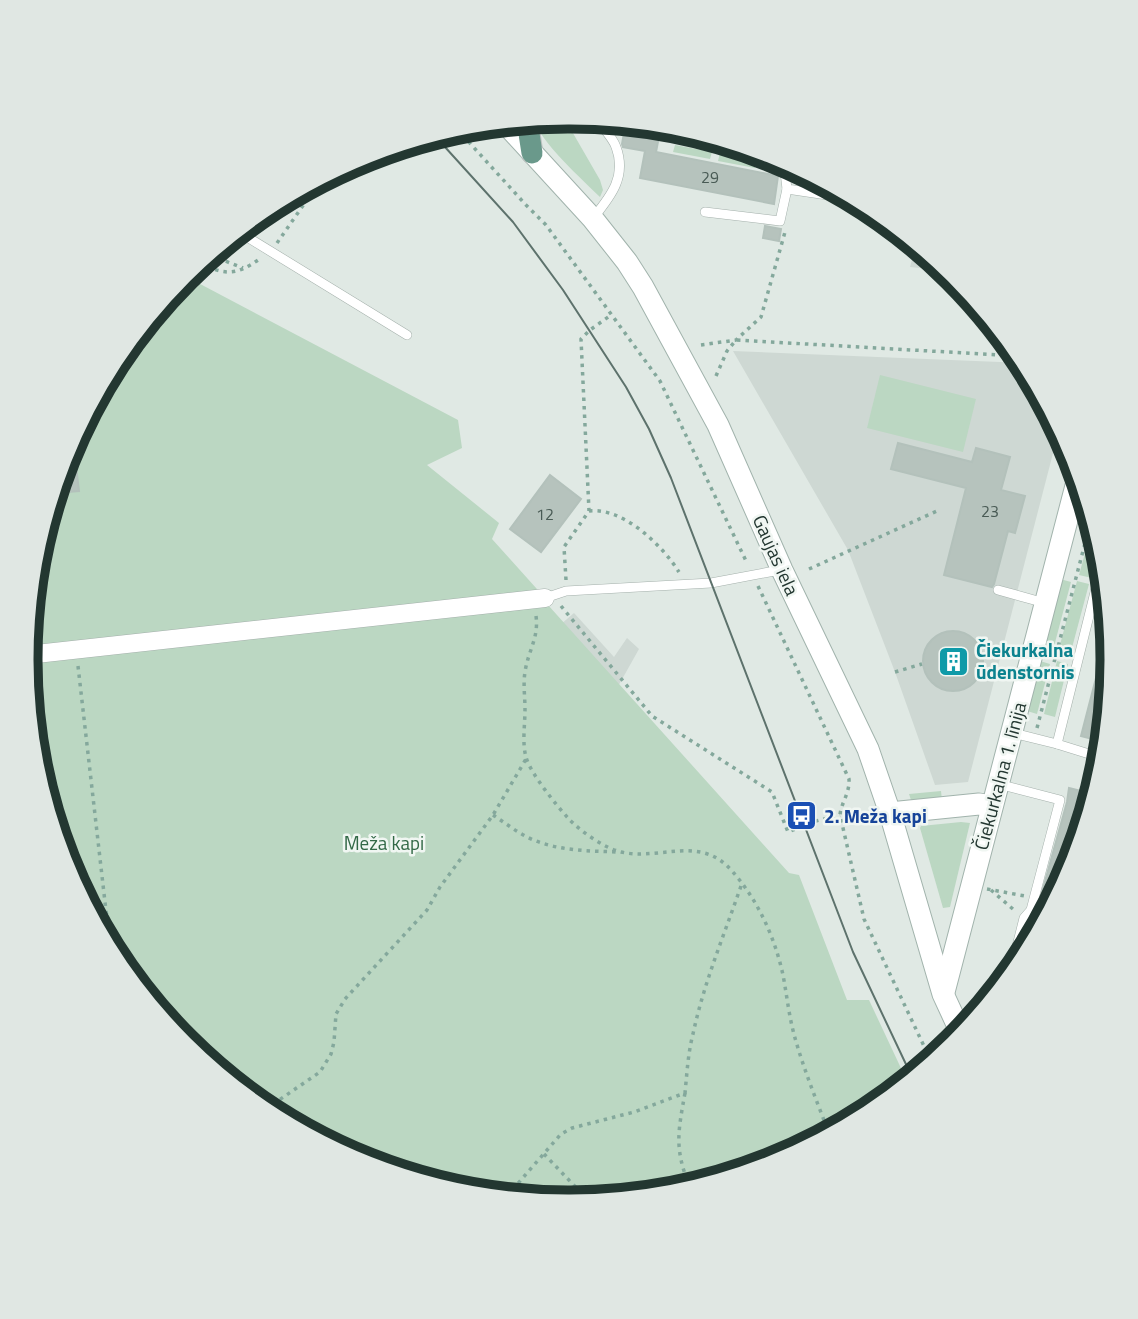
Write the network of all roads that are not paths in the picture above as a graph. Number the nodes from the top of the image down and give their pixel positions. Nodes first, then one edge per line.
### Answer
1 (604, 130) edge
2 (529, 131) edge
3 (513, 132) edge
4 (532, 153) junction
5 (786, 175) edge
6 (788, 189) junction
7 (824, 194) edge
8 (705, 212) dead end
9 (593, 219) junction
10 (248, 238) edge
11 (407, 335) dead end
12 (1073, 496) edge
13 (782, 570) junction
14 (998, 590) dead end
15 (1095, 591) edge
16 (543, 598) joint
17 (1045, 603) junction
18 (38, 654) edge
19 (1011, 732) junction
20 (1057, 744) junction
21 (1091, 754) edge
22 (997, 783) junction
23 (992, 806) junction
24 (890, 813) junction
25 (1018, 941) edge
26 (943, 994) junction
27 (956, 1022) edge

1 - 9 lane
2 - 4 main road
3 - 4 street, Gaujas iela
4 - 9 street, Gaujas iela
5 - 6 lane
6 - 7 lane
6 - 8 lane
9 - 13 street, Gaujas iela
10 - 11 lane
12 - 17 street, Čiekurkalna 1. līnija
13 - 16 lane
13 - 24 street, Gaujas iela
14 - 17 lane
15 - 20 lane
16 - 18 street
17 - 19 street, Čiekurkalna 1. līnija
19 - 20 lane
19 - 22 street, Čiekurkalna 1. līnija
20 - 21 lane
22 - 23 street, Čiekurkalna 1. līnija
22 - 25 lane
23 - 24 street
23 - 26 street, Čiekurkalna 1. līnija
24 - 26 street, Gaujas iela
26 - 27 street, Gaujas iela

